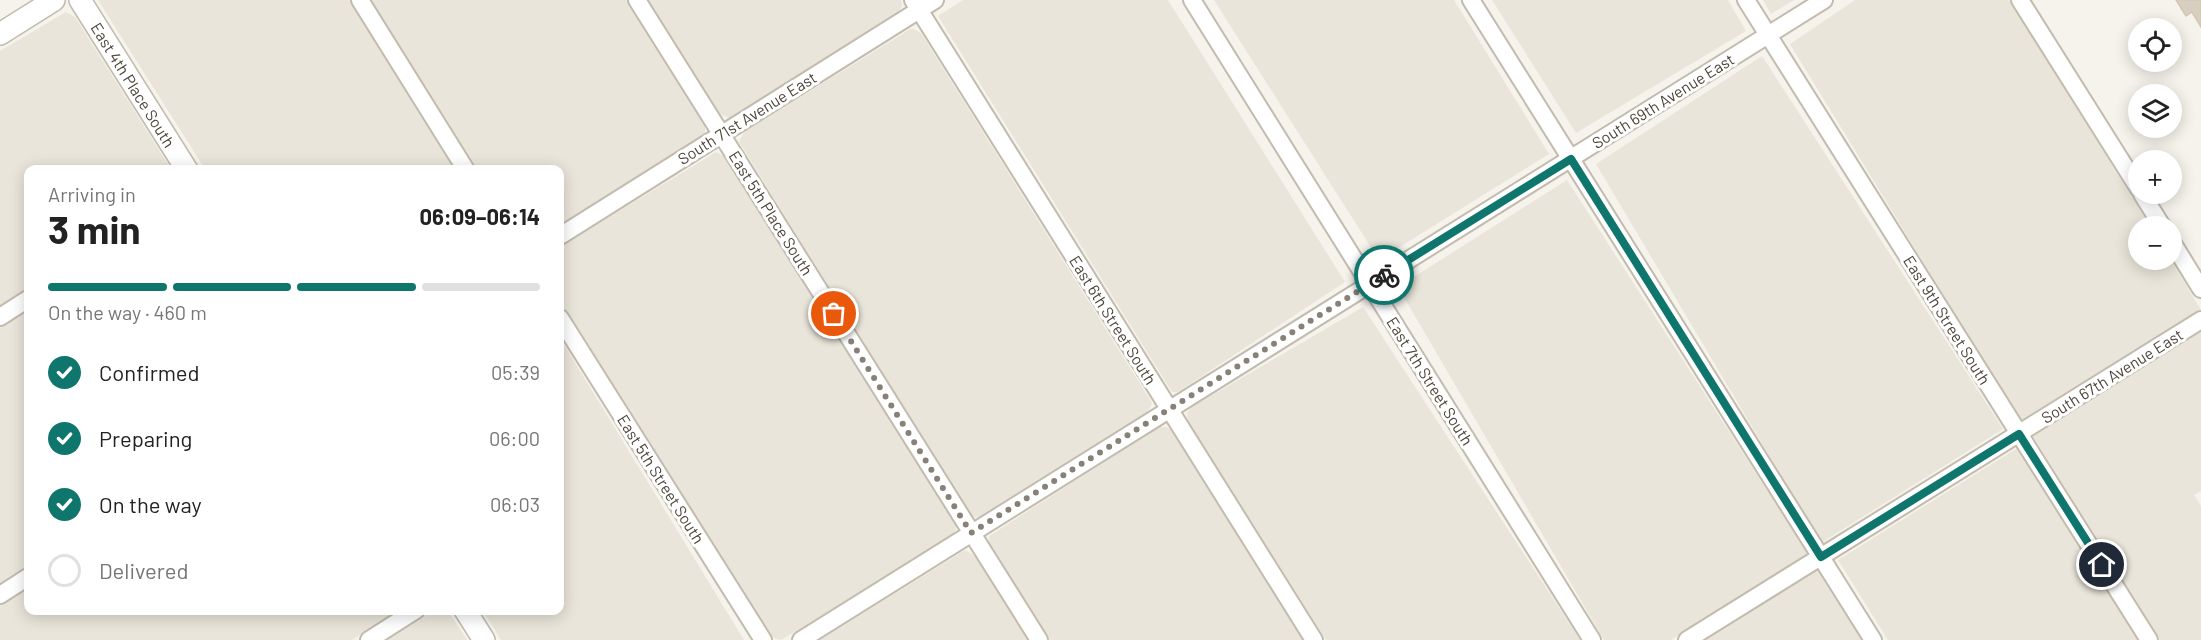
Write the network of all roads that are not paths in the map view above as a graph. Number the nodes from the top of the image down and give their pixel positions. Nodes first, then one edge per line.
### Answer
1 (54, 0) edge
2 (80, 0) edge
3 (360, 0) edge
4 (637, 0) edge
5 (935, 0) edge
6 (1192, 0) edge
7 (1471, 0) edge
8 (1746, 0) edge
9 (1824, 0) edge
10 (2020, 0) edge
11 (916, 5) edge
12 (0, 34) edge
13 (1768, 35) junction
14 (722, 134) junction
15 (1571, 159) junction
16 (184, 165) edge
17 (463, 165) edge
18 (2128, 172) edge
19 (564, 233) edge
20 (2182, 258) edge
21 (1369, 284) junction
22 (2201, 289) edge
23 (24, 301) edge
24 (0, 316) edge
25 (2201, 320) edge
26 (564, 324) edge
27 (1170, 410) junction
28 (2019, 434) junction
29 (971, 533) junction
30 (1821, 557) junction
31 (24, 580) edge
32 (0, 595) edge
33 (408, 615) edge
34 (468, 615) edge
35 (369, 640) edge
36 (484, 640) edge
37 (762, 640) edge
38 (801, 640) edge
39 (1039, 640) edge
40 (1314, 640) edge
41 (1592, 640) edge
42 (1687, 640) edge
43 (1873, 640) edge
44 (2149, 640) edge

1 - 12 street
2 - 16 street, East 4th Place South
3 - 17 street
4 - 14 street, East 5th Place South
5 - 11 street, South 71st Avenue East
6 - 21 street, East 7th Street South
7 - 15 street
8 - 13 street, East 9th Street South
9 - 13 street, South 69th Avenue East
10 - 18 street
11 - 14 street, South 71st Avenue East
11 - 27 street, East 6th Street South
13 - 15 street, South 69th Avenue East
13 - 28 street, East 9th Street South
14 - 19 street, South 71st Avenue East
14 - 29 street, East 5th Place South
15 - 21 street, South 69th Avenue East
15 - 30 street
20 - 22 street
21 - 27 street, South 69th Avenue East
21 - 41 street, East 7th Street South
23 - 24 street
25 - 28 street, South 67th Avenue East
26 - 37 street, East 5th Street South
27 - 29 street, South 69th Avenue East
27 - 40 street, East 6th Street South
28 - 30 street, South 67th Avenue East
28 - 44 street, East 9th Street South
29 - 38 street, South 69th Avenue East
29 - 39 street, East 5th Place South
30 - 42 street, South 67th Avenue East
30 - 43 street
31 - 32 street
33 - 35 street
34 - 36 street

